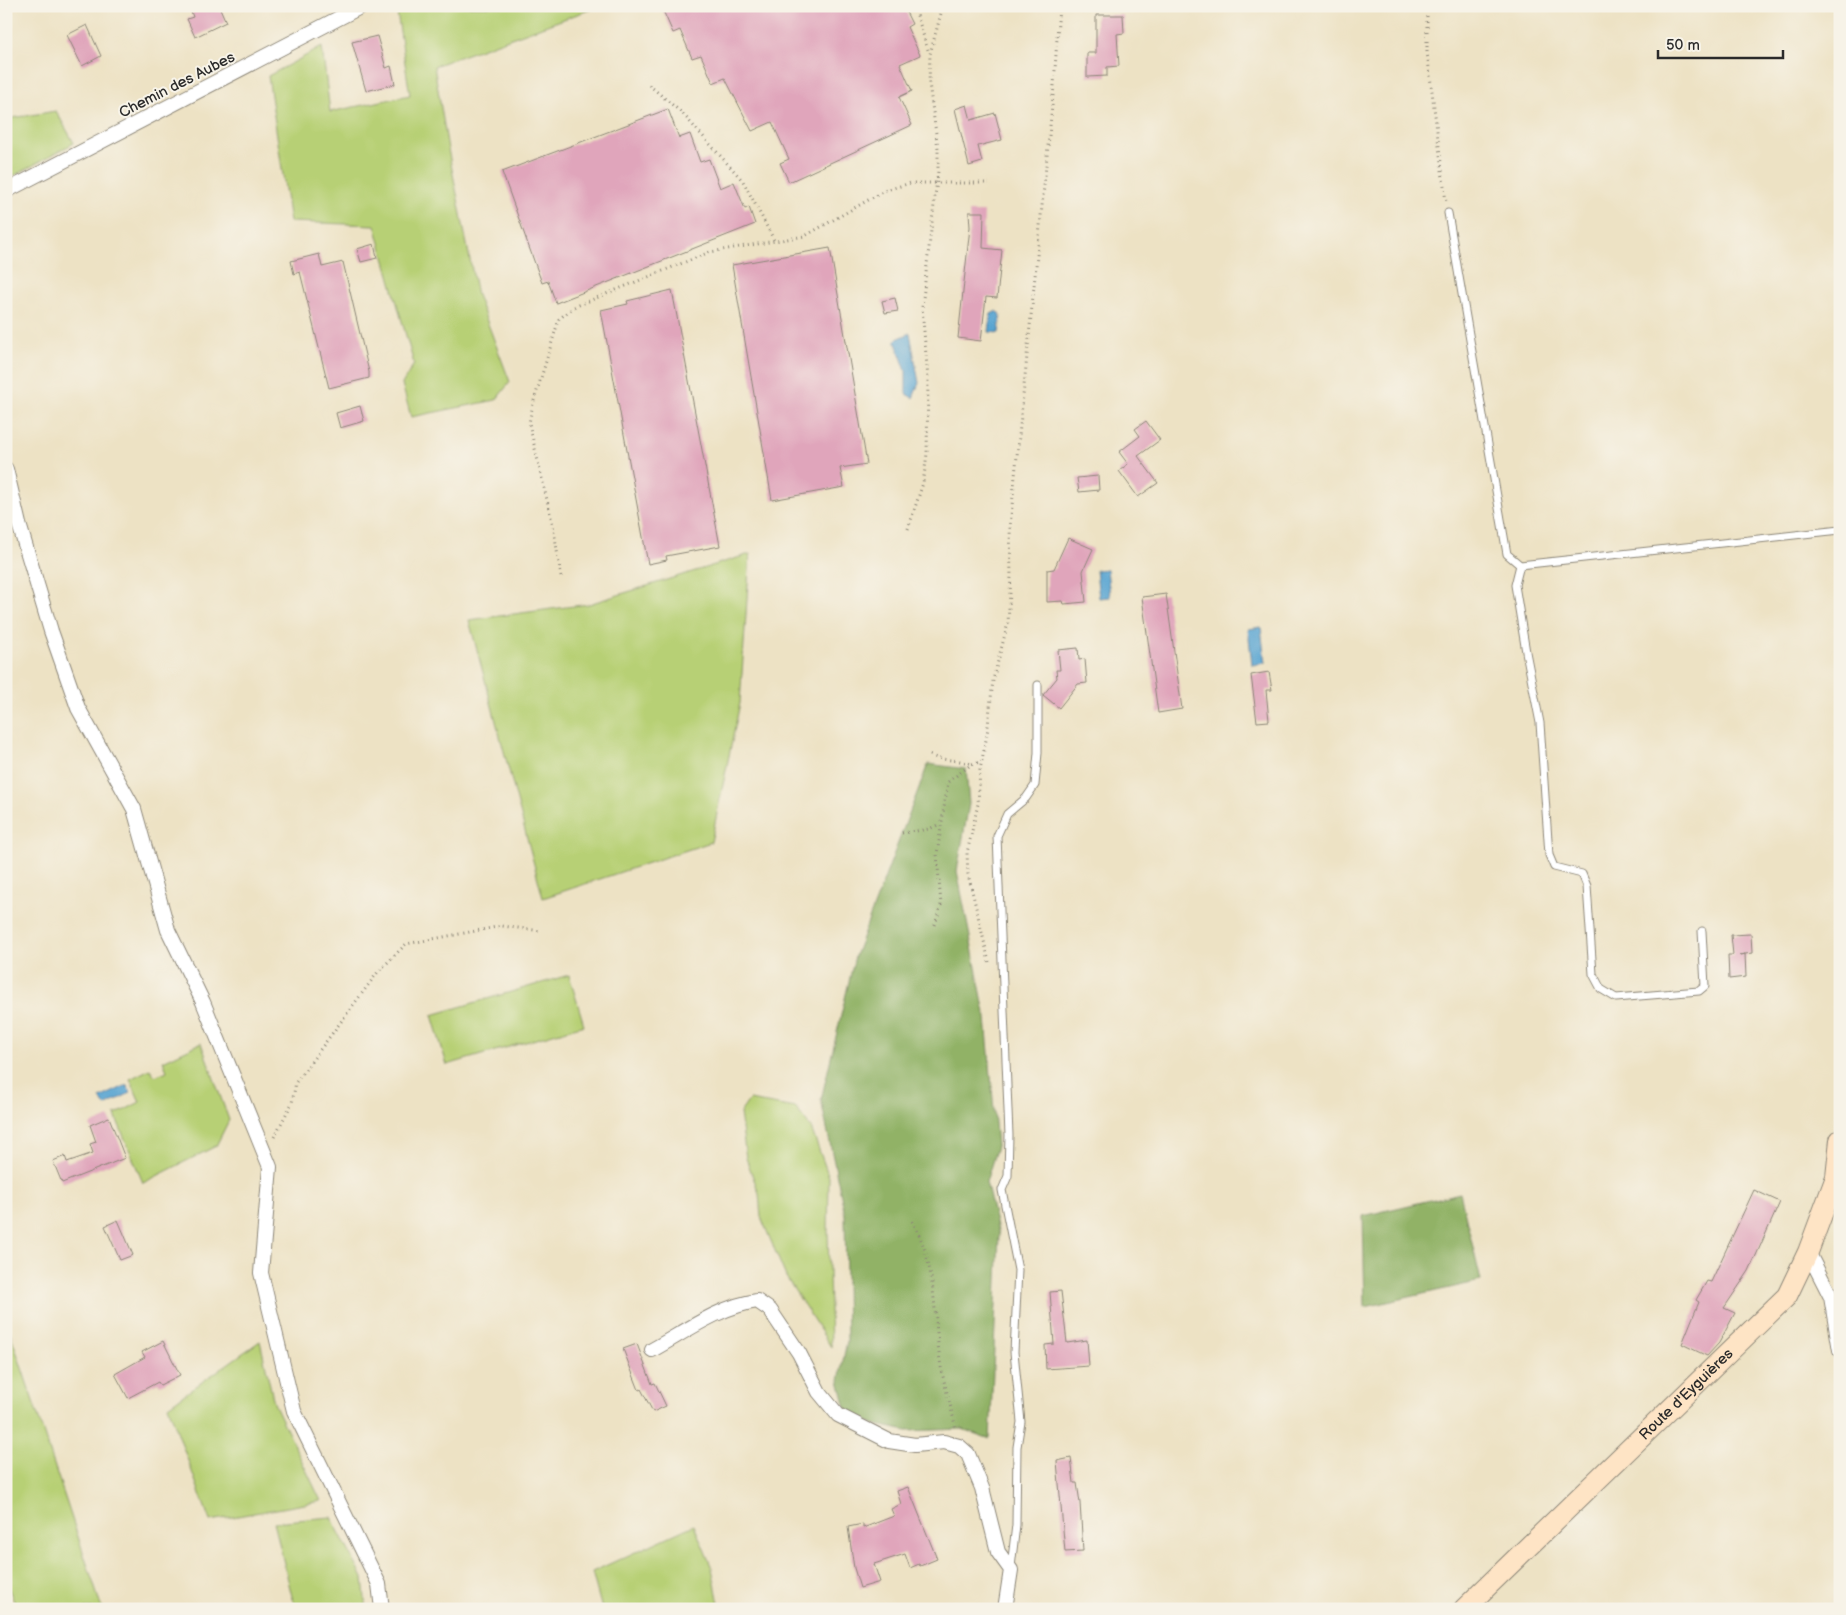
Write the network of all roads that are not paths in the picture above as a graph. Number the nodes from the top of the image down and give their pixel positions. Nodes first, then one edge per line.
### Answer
1 (362, 6) edge
2 (6, 191) edge
3 (1448, 212) road end
4 (6, 469) edge
5 (1840, 530) edge
6 (1520, 565) junction
7 (1038, 685) dead end
8 (1702, 931) dead end
9 (1840, 1140) edge
10 (1808, 1252) junction
11 (652, 1350) dead end
12 (1840, 1350) edge
13 (1010, 1570) junction
14 (382, 1609) edge
15 (1005, 1609) edge
16 (1464, 1609) edge

1 - 2 street, Chemin des Aubes
3 - 6 lane
4 - 14 street
5 - 6 lane
6 - 8 lane
7 - 13 lane
9 - 10 main road, Route d'Eyguières
10 - 12 street
10 - 16 main road, Route d'Eyguières
11 - 13 street
13 - 15 street

